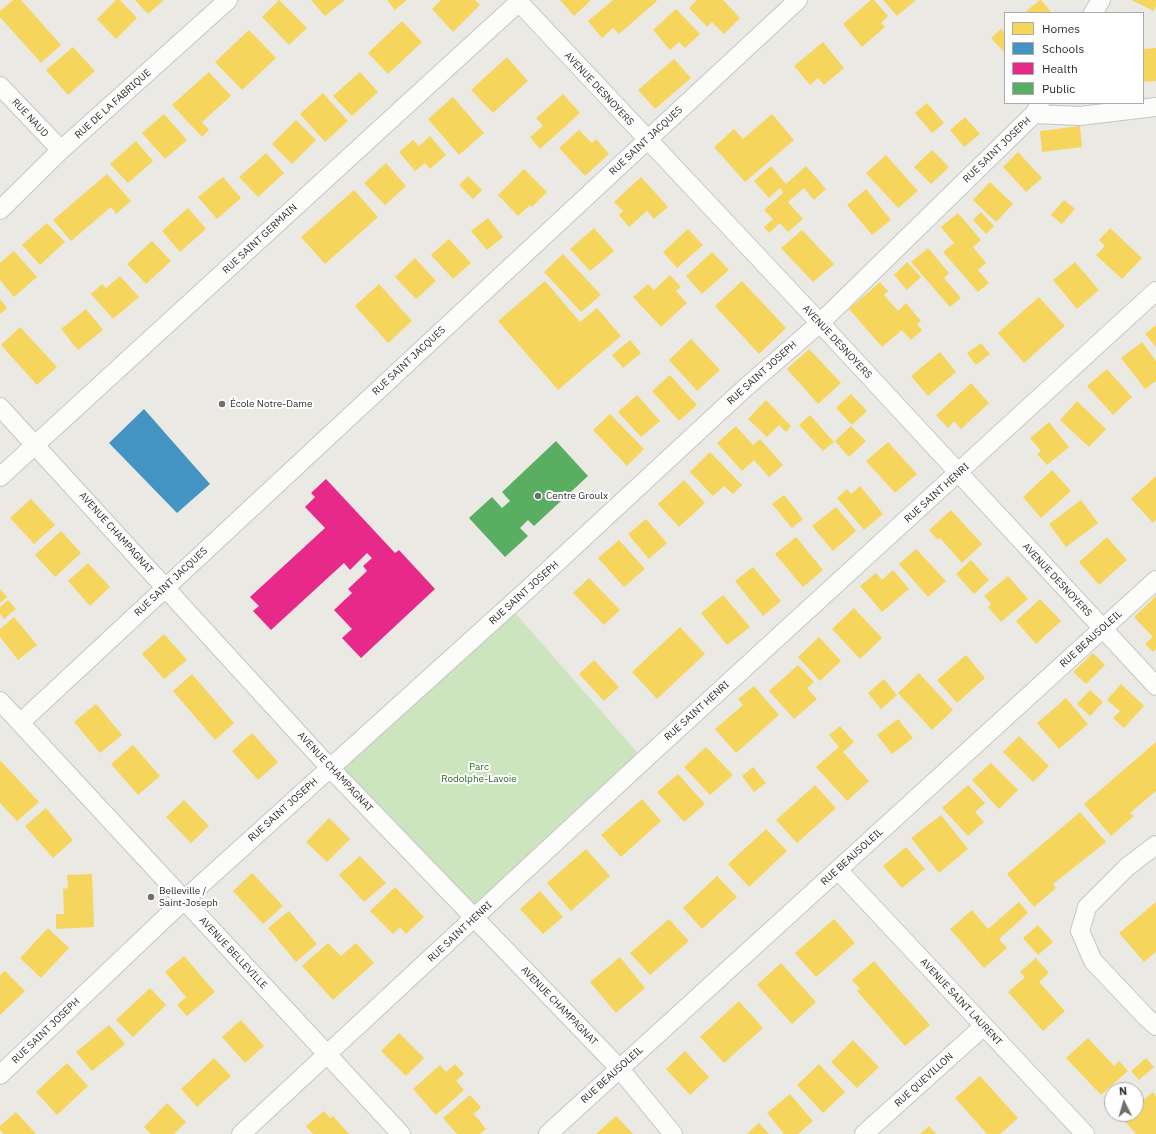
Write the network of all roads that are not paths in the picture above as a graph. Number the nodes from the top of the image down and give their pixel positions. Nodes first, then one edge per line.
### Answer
1 (228, 0) edge
2 (798, 0) edge
3 (1101, 0) edge
4 (518, 1) edge
5 (1094, 12) edge
6 (0, 86) edge
7 (1037, 108) edge
8 (1156, 108) edge
9 (647, 140) junction
10 (61, 150) junction
11 (0, 210) edge
12 (1156, 291) edge
13 (820, 323) junction
14 (0, 406) edge
15 (35, 445) junction
16 (958, 474) junction
17 (0, 477) edge
18 (1156, 580) edge
19 (165, 588) junction
20 (1102, 628) junction
21 (1156, 686) edge
22 (0, 701) edge
23 (20, 723) junction
24 (330, 768) junction
25 (1156, 845) edge
26 (838, 870) junction
27 (184, 900) junction
28 (475, 918) junction
29 (984, 1026) junction
30 (1156, 1026) edge
31 (328, 1054) junction
32 (619, 1068) junction
33 (0, 1075) edge
34 (241, 1134) edge
35 (401, 1134) edge
36 (548, 1134) edge
37 (673, 1134) edge
38 (864, 1134) edge
39 (1085, 1134) edge

1 - 10 street, RUE DE LA FABRIQUE
2 - 9 street, RUE SAINT JACQUES
3 - 5 street
4 - 9 street, AVENUE DESNOYERS
4 - 15 street, RUE SAINT GERMAIN
6 - 10 street, RUE NAUD
7 - 8 street
7 - 13 street, RUE SAINT JOSEPH
9 - 13 street, AVENUE DESNOYERS
9 - 19 street, RUE SAINT JACQUES
10 - 11 street, RUE DE LA FABRIQUE
12 - 16 street, RUE SAINT HENRI
13 - 16 street, AVENUE DESNOYERS
13 - 24 street, RUE SAINT JOSEPH
14 - 15 street, AVENUE CHAMPAGNAT
15 - 17 street, RUE SAINT GERMAIN
15 - 19 street, AVENUE CHAMPAGNAT
16 - 20 street, AVENUE DESNOYERS
16 - 28 street, RUE SAINT HENRI
18 - 20 street, RUE BEAUSOLEIL
19 - 23 street, RUE SAINT JACQUES
19 - 24 street, AVENUE CHAMPAGNAT
20 - 21 street, AVENUE DESNOYERS
20 - 26 street, RUE BEAUSOLEIL
22 - 23 street, AVENUE BELLEVILLE
23 - 27 street, AVENUE BELLEVILLE
24 - 27 street, RUE SAINT JOSEPH
24 - 28 street, AVENUE CHAMPAGNAT
25 - 30 street
26 - 29 street, AVENUE SAINT LAURENT
26 - 32 street, RUE BEAUSOLEIL
27 - 31 street, AVENUE BELLEVILLE
27 - 33 street, RUE SAINT JOSEPH
28 - 31 street, RUE SAINT HENRI
28 - 32 street, AVENUE CHAMPAGNAT
29 - 38 street, RUE QUEVILLON
29 - 39 street, AVENUE SAINT LAURENT
31 - 34 street, RUE SAINT HENRI
31 - 35 street, AVENUE BELLEVILLE
32 - 36 street, RUE BEAUSOLEIL
32 - 37 street, AVENUE CHAMPAGNAT

